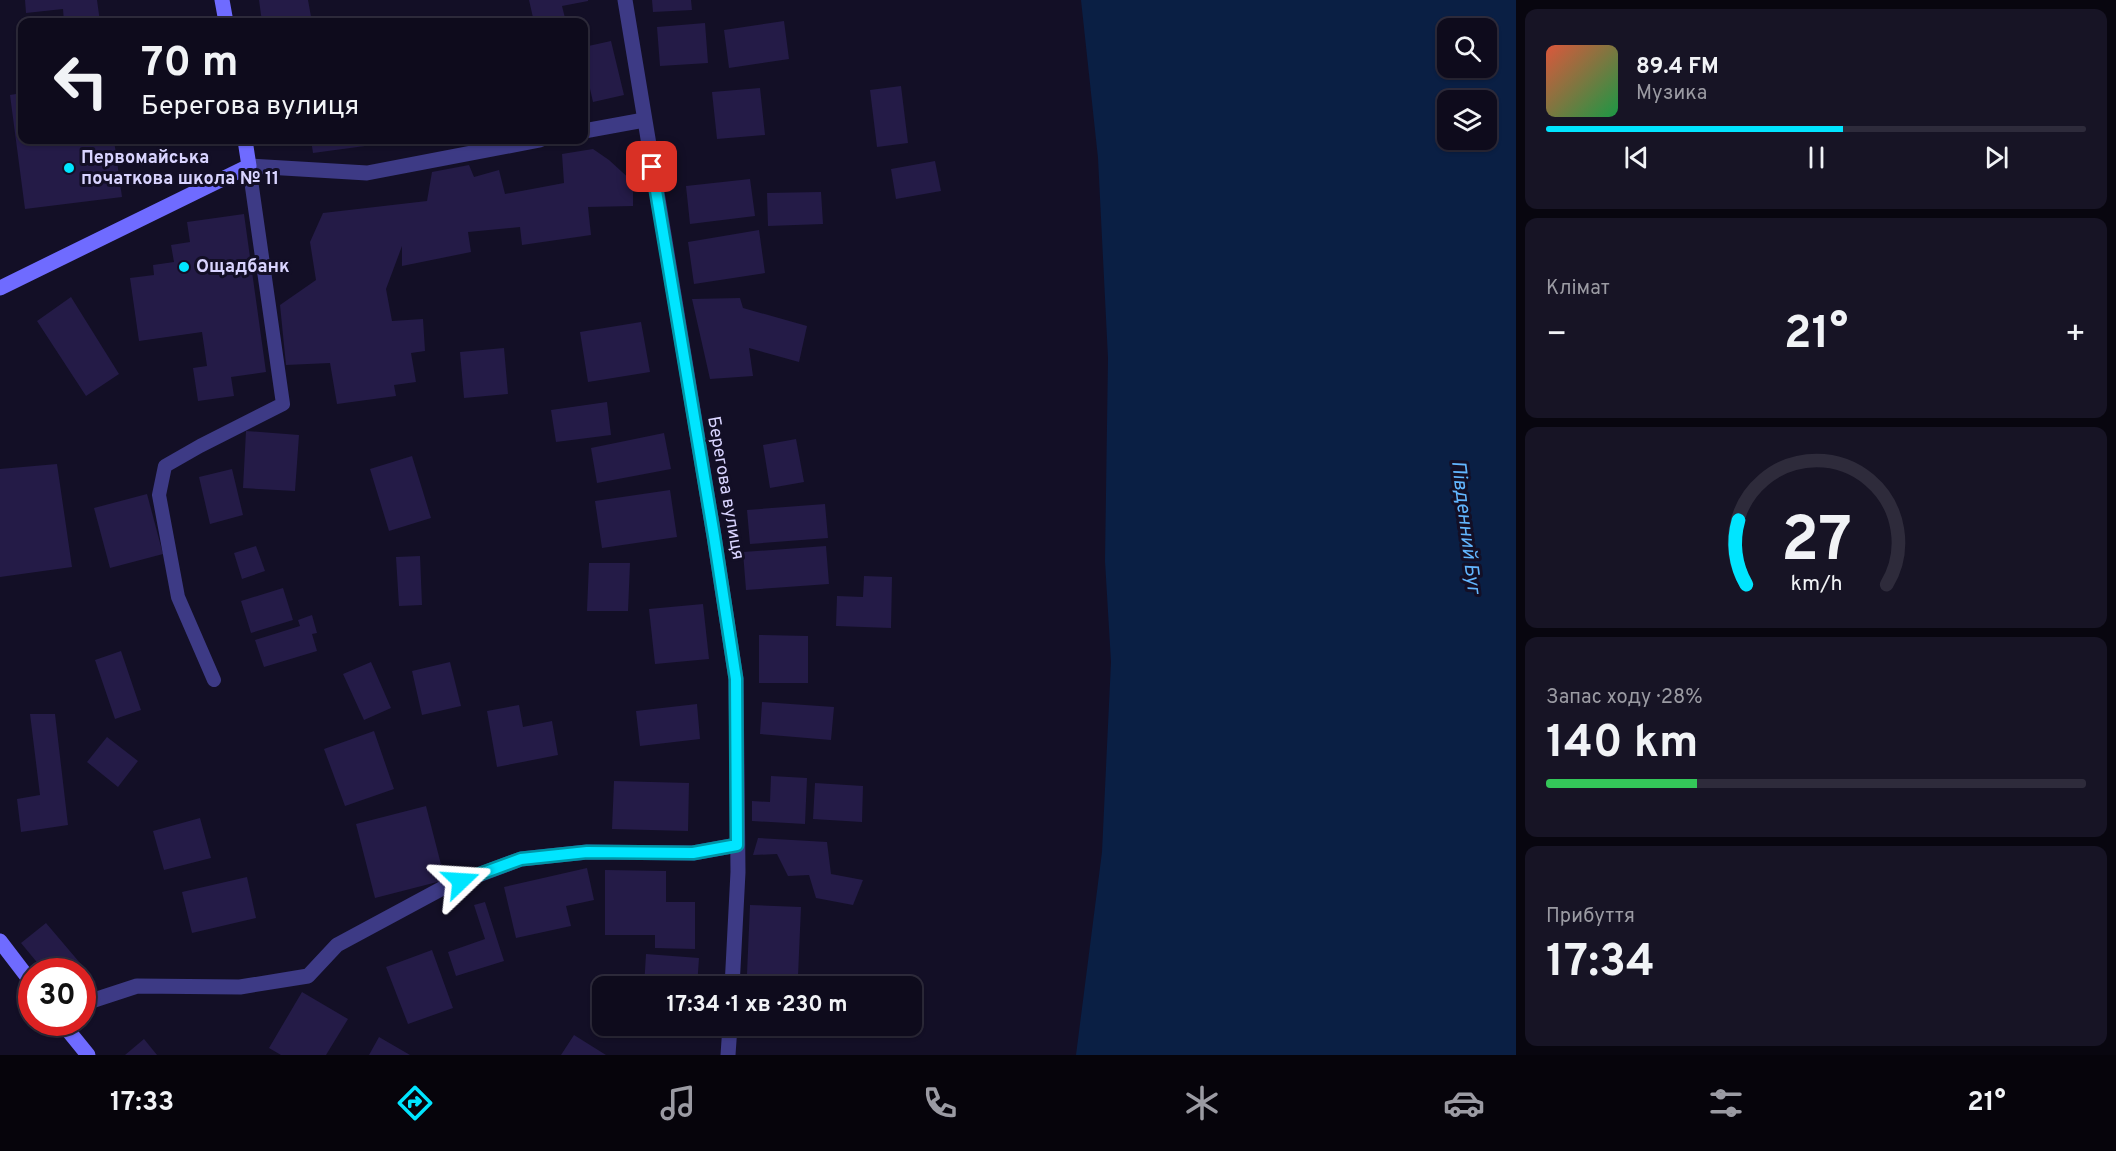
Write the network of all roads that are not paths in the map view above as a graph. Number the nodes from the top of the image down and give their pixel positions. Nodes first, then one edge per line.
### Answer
1 (222, 0) edge
2 (625, 0) edge
3 (225, 18) edge
4 (644, 120) junction
5 (588, 130) edge
6 (246, 144) edge
7 (519, 144) edge
8 (249, 166) junction
9 (0, 288) edge
10 (214, 680) dead end
11 (737, 845) junction
12 (0, 941) edge
13 (18, 965) edge
14 (733, 976) edge
15 (96, 999) edge
16 (73, 1036) edge
17 (729, 1036) edge
18 (88, 1055) edge
19 (728, 1055) edge

1 - 3 street
2 - 4 street, Берегова вулиця
4 - 5 street
4 - 11 street, Берегова вулиця
6 - 8 street
7 - 8 street
8 - 9 street
8 - 10 lane
11 - 14 street, Берегова вулиця
11 - 15 street
12 - 13 street
16 - 18 street
17 - 19 street

